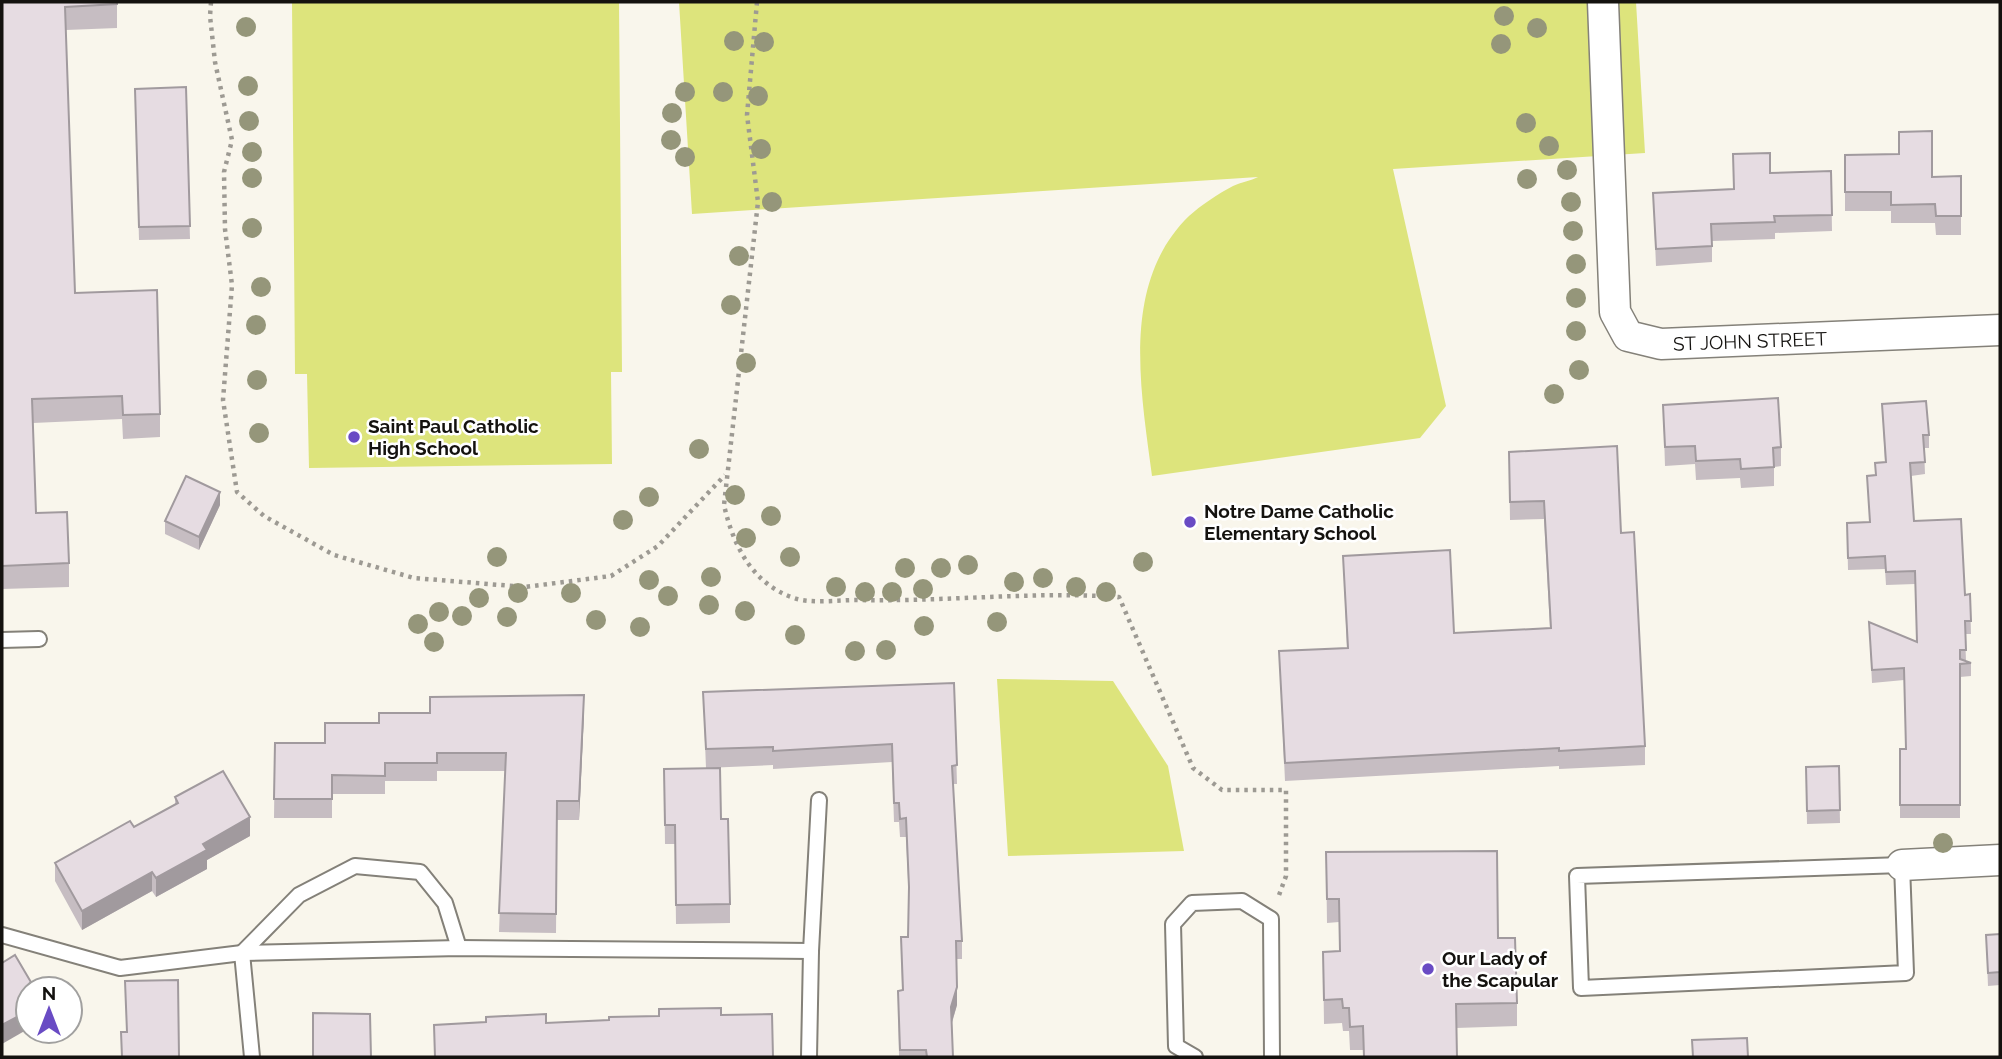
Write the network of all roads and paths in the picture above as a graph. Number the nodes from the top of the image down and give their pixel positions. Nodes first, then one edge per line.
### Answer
1 (211, 2) edge
2 (757, 2) edge
3 (1603, 2) edge
4 (2000, 330) edge
5 (726, 474) junction
6 (40, 639) dead end
7 (2, 640) edge
8 (819, 800) dead end
9 (2000, 860) edge
10 (1902, 865) junction
11 (1270, 919) junction
12 (2, 935) edge
13 (458, 948) junction
14 (811, 951) junction
15 (242, 953) junction
16 (252, 1057) edge
17 (809, 1057) edge
18 (1195, 1057) edge
19 (1272, 1057) edge

1 - 5 path
2 - 5 path
3 - 4 street, ST JOHN STREET
5 - 11 path
6 - 7 lane
8 - 14 lane
9 - 10 street
10 - 10 lane
11 - 18 lane
11 - 19 lane
12 - 15 lane
13 - 14 lane
13 - 15 lane
13 - 15 lane
14 - 17 lane
15 - 16 lane

